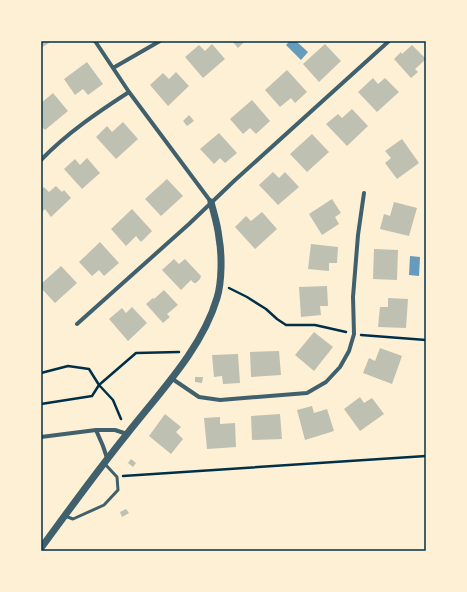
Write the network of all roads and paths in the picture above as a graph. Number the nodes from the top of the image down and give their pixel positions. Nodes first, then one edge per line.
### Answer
1 (95, 41) edge
2 (160, 41) edge
3 (389, 41) edge
4 (113, 68) junction
5 (129, 92) junction
6 (41, 160) edge
7 (364, 193) dead end
8 (211, 202) junction
9 (219, 286) junction
10 (77, 324) dead end
11 (354, 334) junction
12 (426, 340) edge
13 (191, 352) junction
14 (41, 373) edge
15 (171, 378) junction
16 (99, 385) junction
17 (41, 404) edge
18 (121, 420) dead end
19 (96, 430) junction
20 (126, 434) junction
21 (41, 437) edge
22 (426, 456) edge
23 (105, 461) junction
24 (117, 477) junction
25 (65, 516) junction
26 (41, 548) edge

1 - 4 street
2 - 4 street
3 - 8 street
4 - 5 street
5 - 6 street
5 - 8 street
7 - 11 street
8 - 9 street
8 - 10 street
9 - 11 path
9 - 13 street
11 - 12 path
11 - 15 street
13 - 15 street
13 - 16 path
14 - 16 path
15 - 20 street
16 - 17 path
16 - 18 path
19 - 20 street
19 - 21 street
19 - 23 street
20 - 23 street
22 - 24 path
23 - 24 lane
23 - 25 street
24 - 25 lane
25 - 26 street

